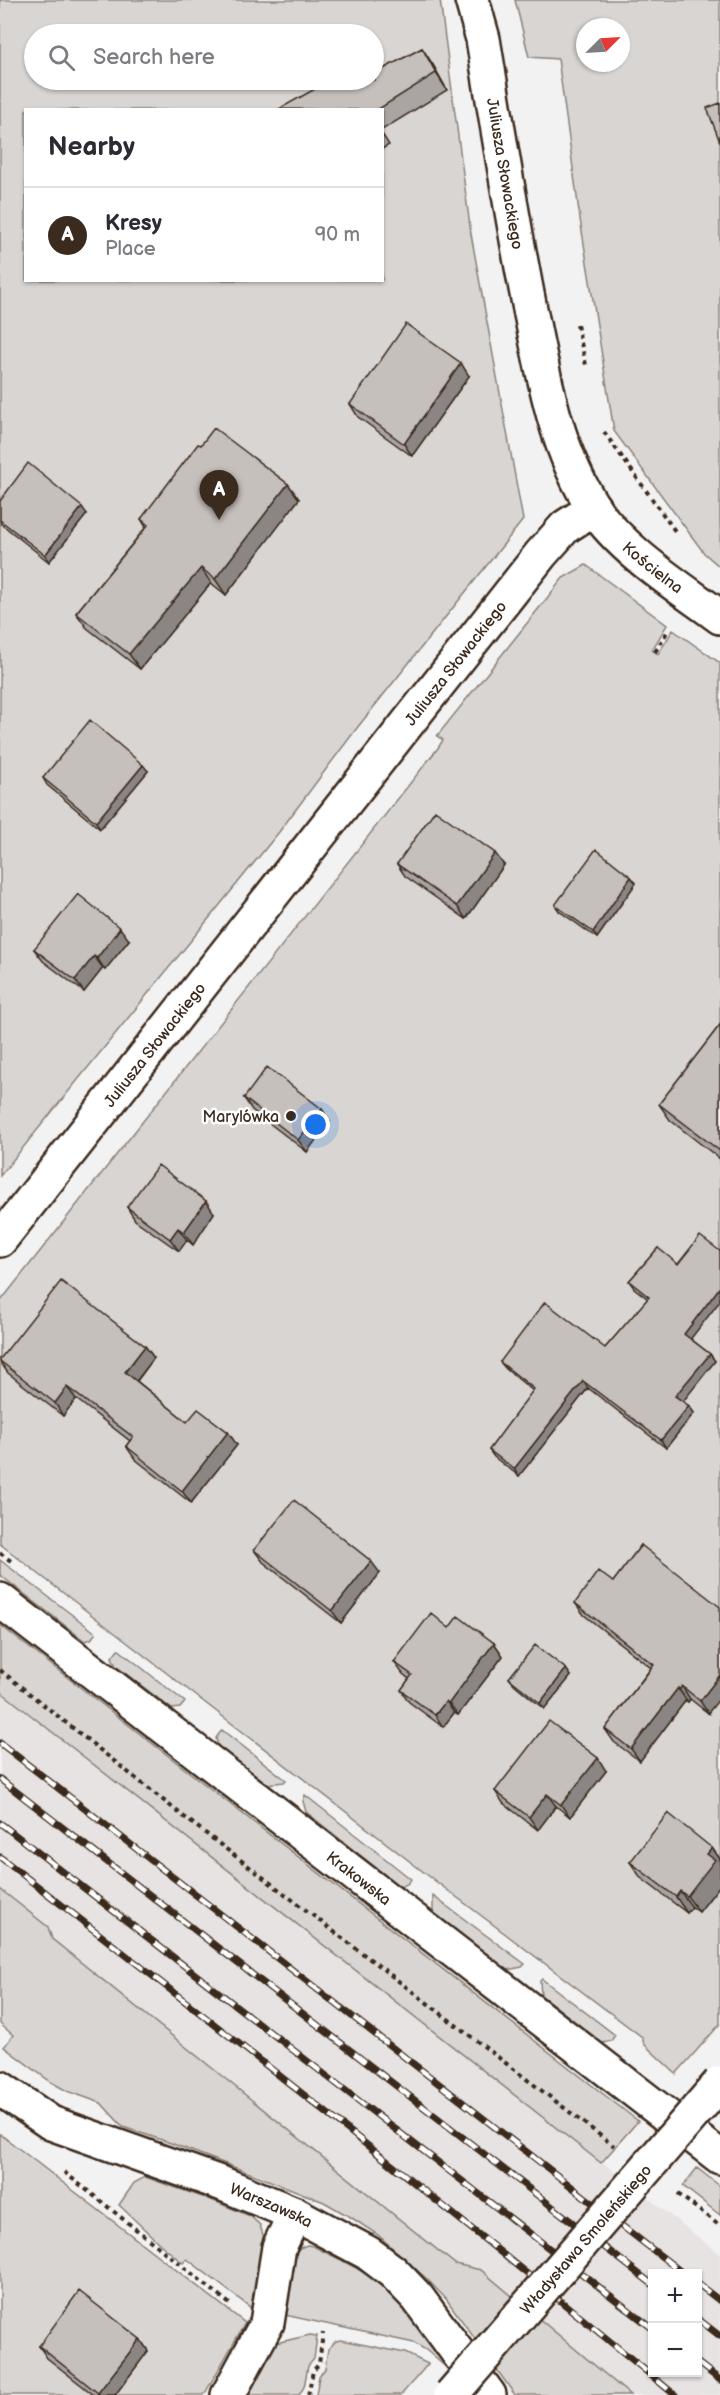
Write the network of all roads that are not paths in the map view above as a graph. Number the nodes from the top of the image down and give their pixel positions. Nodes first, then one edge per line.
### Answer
1 (472, 0) edge
2 (594, 508) junction
3 (720, 617) edge
4 (0, 1240) edge
5 (0, 1600) edge
6 (720, 2083) edge
7 (0, 2088) edge
8 (720, 2157) edge
9 (295, 2214) junction
10 (228, 2395) edge
11 (451, 2395) edge
12 (489, 2395) edge

1 - 2 street, Juliusza Słowackiego
2 - 3 street, Kościelna
2 - 4 street, Juliusza Słowackiego
5 - 8 street, Krakowska
6 - 11 street, Władysława Smoleńskiego, bridge
7 - 9 street, Warszawska
9 - 10 street
9 - 12 street, Warszawska

